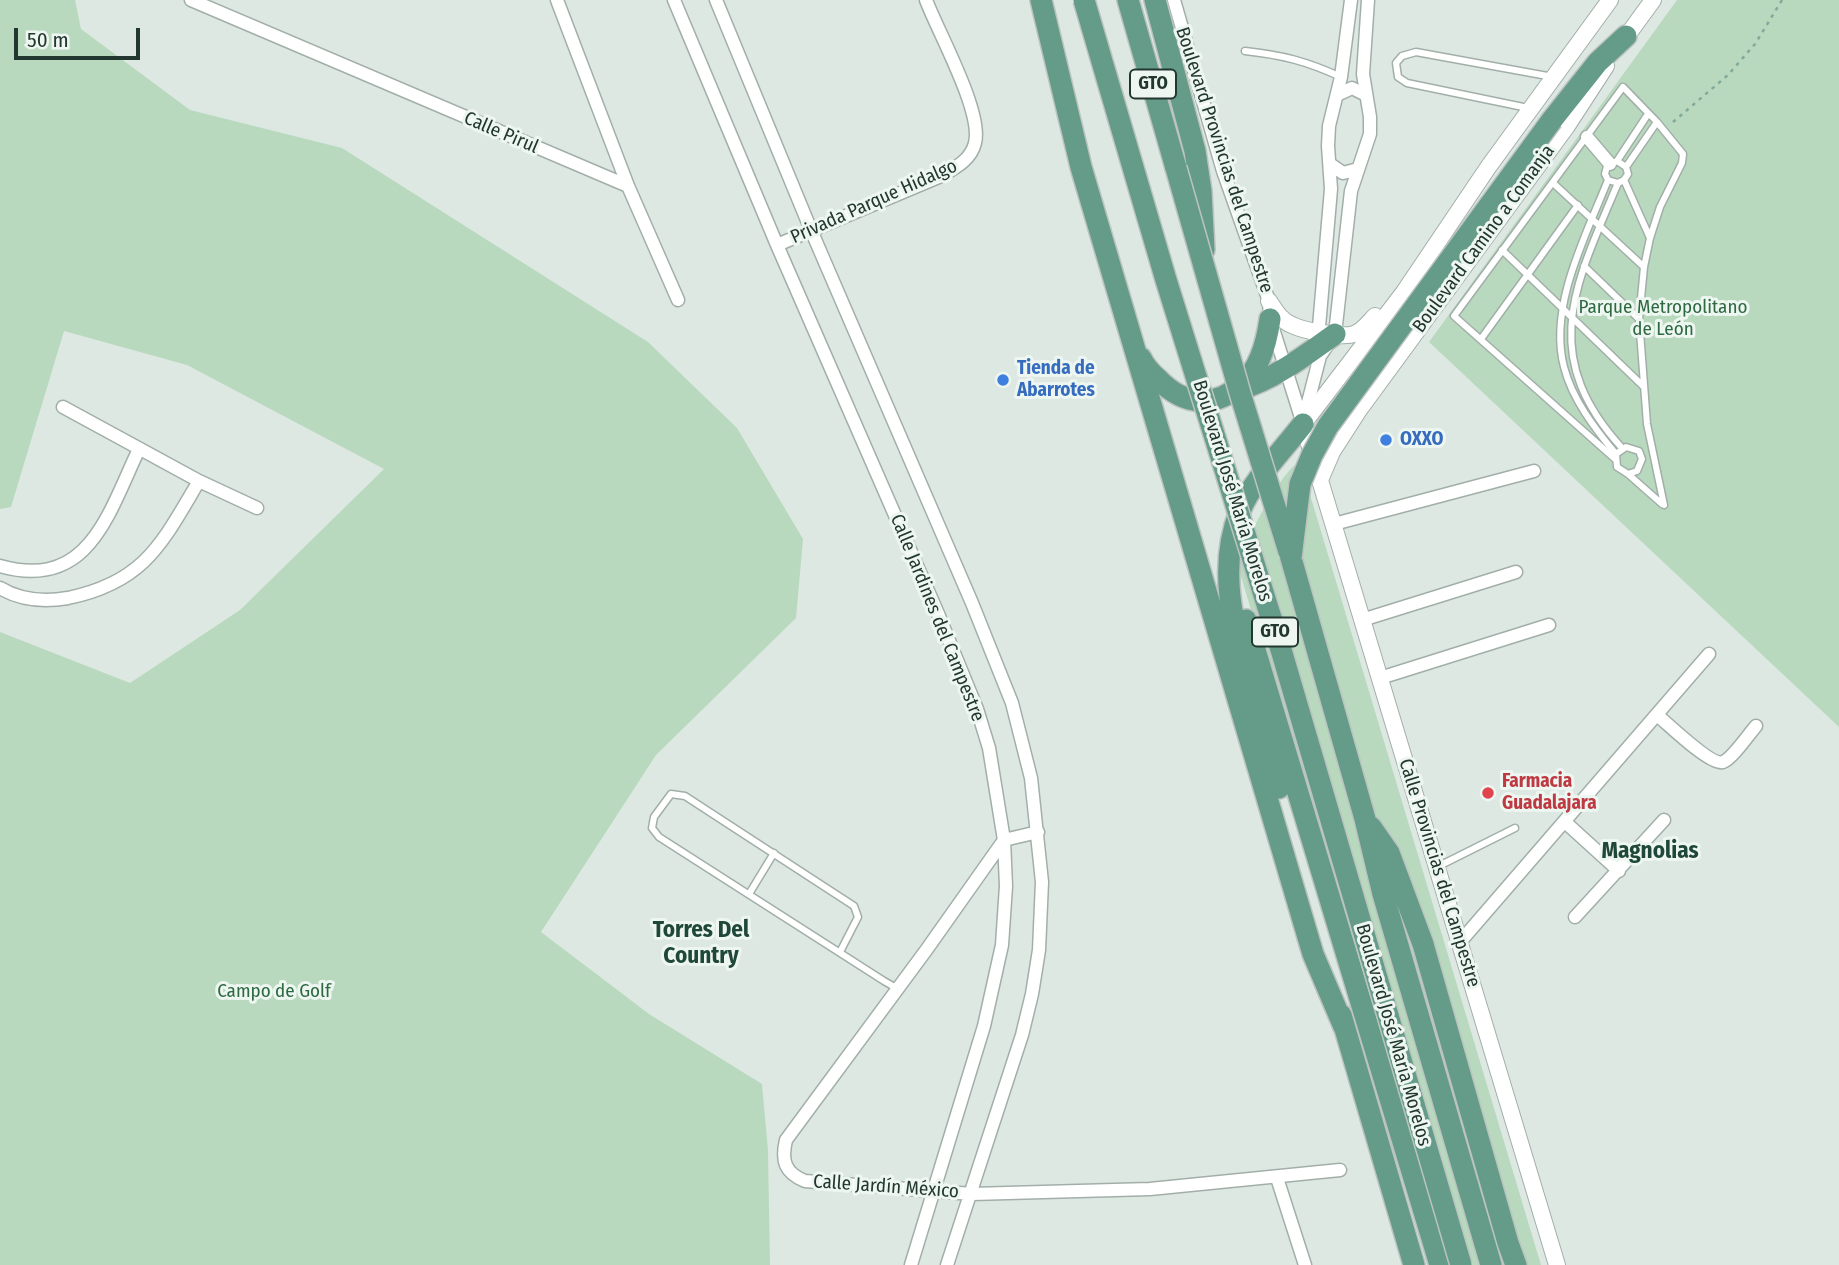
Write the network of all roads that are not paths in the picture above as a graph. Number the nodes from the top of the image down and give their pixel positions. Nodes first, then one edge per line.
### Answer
1 (191, 0) edge
2 (557, 0) edge
3 (674, 0) edge
4 (716, 0) edge
5 (926, 0) edge
6 (1041, 0) edge
7 (1083, 0) edge
8 (1128, 0) edge
9 (1155, 0) edge
10 (1174, 0) edge
11 (1351, 0) edge
12 (1368, 0) edge
13 (1610, 0) edge
14 (1653, 0) edge
15 (1626, 36) junction
16 (1245, 51) dead end
17 (1341, 77) junction
18 (1555, 77) junction
19 (1337, 94) junction
20 (1366, 95) junction
21 (1531, 109) junction
22 (1648, 114) junction
23 (1657, 122) junction
24 (1587, 137) junction
25 (1613, 163) junction
26 (1330, 164) junction
27 (1626, 167) junction
28 (1358, 169) junction
29 (1608, 180) junction
30 (1621, 182) junction
31 (1553, 183) junction
32 (628, 186) junction
33 (1577, 205) junction
34 (1592, 219) junction
35 (1600, 227) junction
36 (811, 229) junction
37 (1650, 238) junction
38 (777, 245) junction
39 (1502, 250) junction
40 (1584, 266) junction
41 (1644, 268) junction
42 (1527, 274) junction
43 (1207, 276) junction
44 (1404, 292) junction
45 (678, 300) dead end
46 (1563, 308) junction
47 (1270, 310) junction
48 (1571, 316) junction
49 (1639, 318) junction
50 (1130, 334) junction
51 (1481, 339) junction
52 (1323, 342) junction
53 (1284, 368) junction
54 (1643, 386) junction
55 (1226, 394) junction
56 (64, 407) dead end
57 (1303, 424) junction
58 (1651, 443) junction
59 (1622, 448) junction
60 (139, 449) junction
61 (1639, 451) junction
62 (1616, 456) junction
63 (1534, 471) dead end
64 (1628, 474) junction
65 (1320, 480) junction
66 (199, 481) junction
67 (257, 508) dead end
68 (1334, 524) junction
69 (1291, 558) junction
70 (1228, 561) junction
71 (0, 566) edge
72 (1516, 572) dead end
73 (0, 588) edge
74 (1362, 620) junction
75 (1549, 625) dead end
76 (1709, 654) dead end
77 (1380, 678) junction
78 (1657, 715) junction
79 (1756, 726) dead end
80 (1365, 819) junction
81 (1664, 820) dead end
82 (1565, 822) junction
83 (1515, 828) dead end
84 (1038, 832) junction
85 (1004, 840) junction
86 (774, 853) junction
87 (1437, 867) junction
88 (1619, 871) junction
89 (749, 894) junction
90 (1575, 917) dead end
91 (1460, 943) junction
92 (840, 952) junction
93 (898, 989) junction
94 (1344, 1027) junction
95 (1340, 1170) dead end
96 (1277, 1178) junction
97 (935, 1192) junction
98 (972, 1194) junction
99 (911, 1265) edge
100 (947, 1265) edge
101 (1305, 1265) edge
102 (1413, 1265) edge
103 (1440, 1265) edge
104 (1461, 1265) edge
105 (1492, 1265) edge
106 (1516, 1265) edge
107 (1557, 1265) edge

1 - 32 street, Calle Pirul
2 - 32 street
3 - 38 street, Calle Jardines del Campestre
4 - 36 street, Calle Jardines del Campestre
5 - 36 street, Privada Parque Hidalgo
6 - 50 main road
7 - 104 main road, Boulevard José María Morelos / GTO, bridge
8 - 43 main road, Boulevard José María Morelos / GTO, bridge
9 - 43 main road, bridge
10 - 47 street, Boulevard Provincias del Campestre
11 - 17 street
12 - 20 street
13 - 18 street, Boulevard Camino a Comanja
14 - 15 street, Boulevard Camino a Comanja
15 - 65 street, Boulevard Camino a Comanja
15 - 69 main road, bridge
16 - 17 lane
17 - 19 street
18 - 21 street, Boulevard Camino a Comanja
18 - 21 lane
19 - 20 street
19 - 26 street
20 - 28 street
21 - 44 street, Boulevard Camino a Comanja
22 - 23 lane
22 - 24 lane
22 - 25 lane
23 - 27 lane
23 - 37 lane
24 - 25 street
24 - 31 lane
25 - 27 lane
25 - 29 lane
26 - 28 street
26 - 52 street
27 - 30 lane
28 - 52 street
29 - 30 lane
29 - 34 lane
30 - 35 lane
30 - 37 lane
31 - 33 lane
31 - 39 lane
32 - 45 street
33 - 34 lane
33 - 42 lane
34 - 35 lane
34 - 46 lane
35 - 40 lane
35 - 41 lane
36 - 38 street, Privada Parque Hidalgo
36 - 84 street, Calle Jardines del Campestre
37 - 41 lane
38 - 85 street, Calle Jardines del Campestre
39 - 42 lane
39 - 51 lane
40 - 48 lane
40 - 49 lane
41 - 49 lane
42 - 46 lane
42 - 51 lane
43 - 69 main road, Boulevard José María Morelos / GTO, bridge
44 - 52 street
44 - 57 street, Boulevard Camino a Comanja
46 - 48 lane
46 - 62 lane
47 - 52 street
47 - 53 street, Boulevard Provincias del Campestre
47 - 55 main road
48 - 54 lane
48 - 59 lane
49 - 54 lane
50 - 55 main road
50 - 94 main road
51 - 62 lane
52 - 53 main road
52 - 57 street
53 - 55 main road
53 - 57 street, Boulevard Provincias del Campestre
54 - 58 lane
56 - 60 street
57 - 65 street, Boulevard Provincias del Campestre
57 - 70 main road
58 - 61 lane
58 - 64 lane
59 - 61 lane
59 - 62 lane
60 - 66 street
60 - 71 street
61 - 64 lane
62 - 64 lane
63 - 68 street
65 - 68 street, Calle Provincias del Campestre
66 - 67 street
66 - 73 street
68 - 74 street, Calle Provincias del Campestre
69 - 80 main road, Boulevard José María Morelos / GTO
70 - 94 main road
70 - 103 main road
72 - 74 street
74 - 77 street, Calle Provincias del Campestre
75 - 77 street
76 - 78 street
77 - 87 street, Calle Provincias del Campestre
78 - 79 street
78 - 82 street
80 - 105 main road, Boulevard José María Morelos / GTO
80 - 106 main road
81 - 88 street
82 - 88 street
82 - 91 street
83 - 87 lane
84 - 85 street
84 - 98 street, Calle Jardines del Campestre
85 - 93 street, Calle Jardín México
85 - 97 street, Calle Jardines del Campestre
86 - 89 lane
86 - 89 lane
86 - 92 lane
87 - 91 street, Calle Provincias del Campestre
88 - 90 street
89 - 92 lane
91 - 107 street, Calle Provincias del Campestre
92 - 93 lane
93 - 97 street, Calle Jardín México
94 - 102 main road
95 - 96 street, Calle Jardín México
96 - 98 street, Calle Jardín México
96 - 101 street
97 - 98 street, Calle Jardín México
97 - 99 street, Calle Jardines del Campestre
98 - 100 street, Calle Jardines del Campestre

